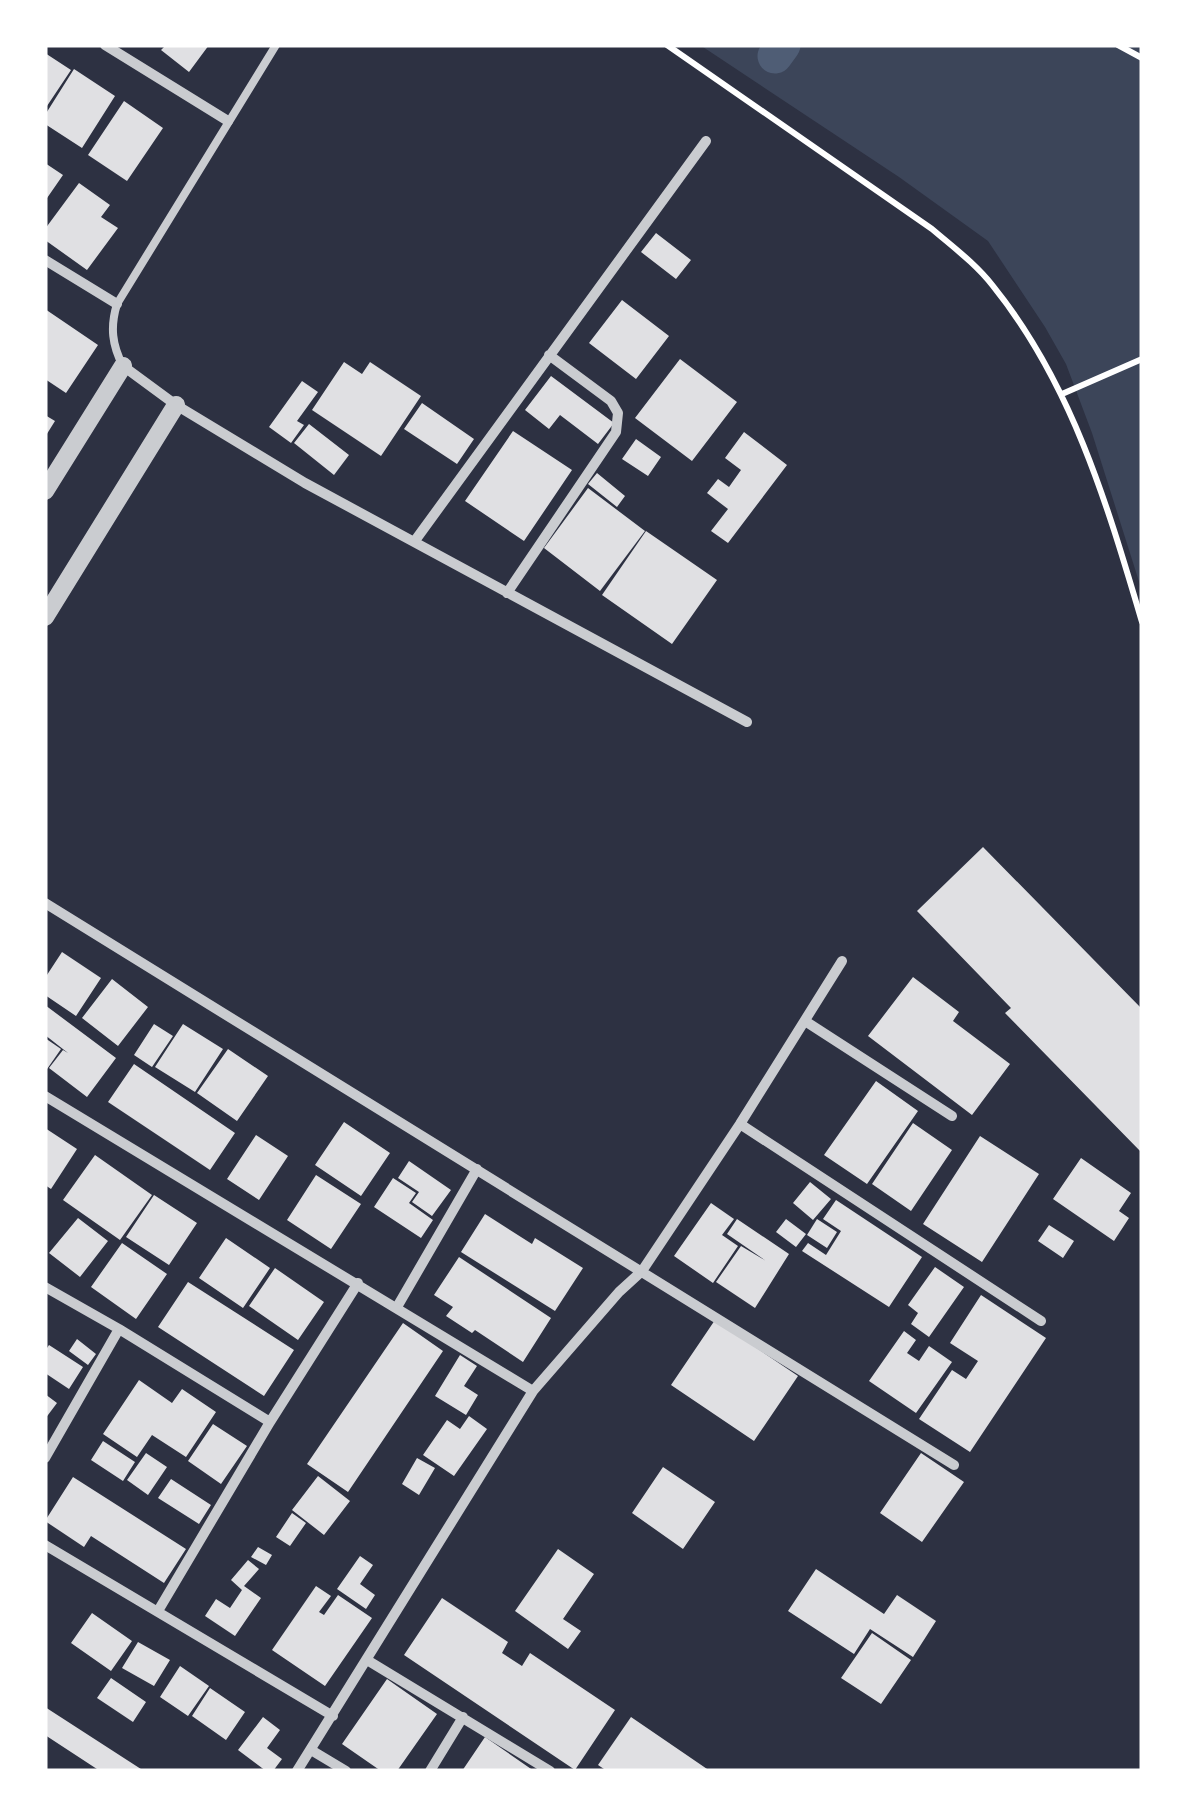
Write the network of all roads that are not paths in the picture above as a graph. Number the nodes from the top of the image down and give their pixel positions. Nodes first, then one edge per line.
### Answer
1 (105, 45) edge
2 (276, 45) edge
3 (228, 122) junction
4 (706, 142) dead end
5 (45, 260) edge
6 (116, 304) junction
7 (550, 356) junction
8 (123, 366) junction
9 (176, 405) junction
10 (45, 492) edge
11 (414, 542) junction
12 (507, 592) junction
13 (45, 617) edge
14 (747, 722) dead end
15 (45, 903) edge
16 (842, 962) dead end
17 (805, 1021) junction
18 (45, 1096) edge
19 (952, 1116) dead end
20 (740, 1124) junction
21 (477, 1170) junction
22 (642, 1271) junction
23 (358, 1283) junction
24 (45, 1287) edge
25 (397, 1307) junction
26 (1041, 1321) dead end
27 (119, 1329) junction
28 (534, 1390) junction
29 (270, 1422) junction
30 (45, 1458) edge
31 (954, 1465) dead end
32 (45, 1545) edge
33 (158, 1611) junction
34 (367, 1660) junction
35 (332, 1716) junction
36 (463, 1718) junction
37 (311, 1750) junction
38 (296, 1771) edge
39 (346, 1771) edge
40 (430, 1771) edge
41 (550, 1771) edge

1 - 3 street
2 - 3 lane
3 - 6 lane
4 - 7 street
5 - 6 street
6 - 8 lane
7 - 11 street
7 - 12 street
8 - 9 street
8 - 10 street
9 - 11 street
9 - 13 street
11 - 12 street
12 - 14 street
15 - 21 street
16 - 17 street
17 - 19 street
17 - 20 street
18 - 23 street
20 - 22 street
20 - 26 street
21 - 22 street
21 - 25 street
22 - 28 street
22 - 31 street
23 - 25 street
23 - 29 street
24 - 27 street
25 - 28 street
27 - 29 street
27 - 30 street
28 - 34 street
29 - 33 street
32 - 33 street
33 - 35 street
34 - 35 street
34 - 36 street
35 - 37 street
36 - 40 street
36 - 41 street
37 - 38 street
37 - 39 street

